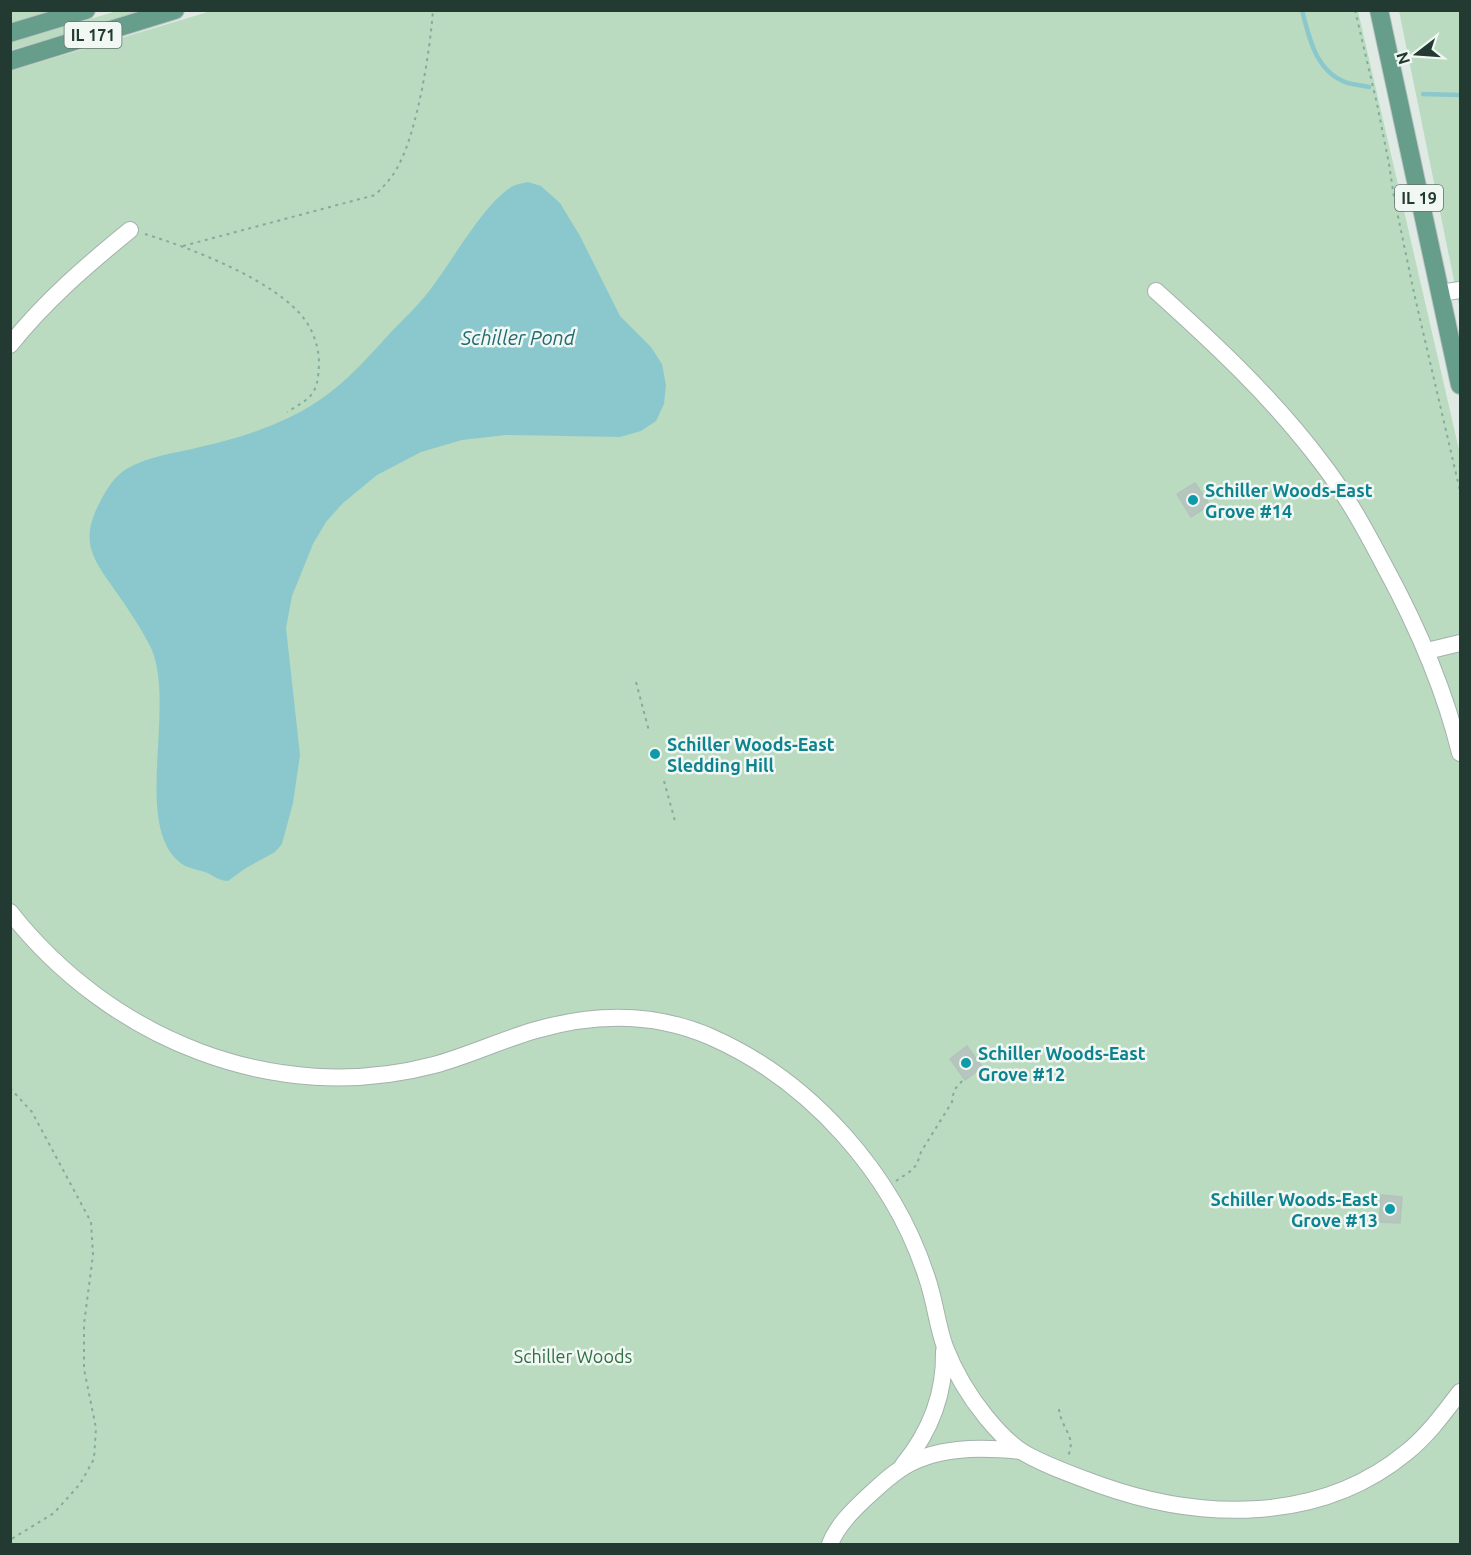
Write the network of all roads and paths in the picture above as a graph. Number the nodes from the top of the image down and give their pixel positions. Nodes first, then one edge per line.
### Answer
1 (86, 10) edge
2 (175, 10) edge
3 (433, 10) edge
4 (1355, 10) edge
5 (1379, 10) edge
6 (10, 33) edge
7 (10, 61) edge
8 (130, 230) joint
9 (183, 246) junction
10 (1461, 290) edge
11 (1156, 291) dead end
12 (1440, 293) junction
13 (10, 345) edge
14 (1461, 385) edge
15 (287, 412) dead end
16 (1461, 491) edge
17 (1461, 643) edge
18 (1426, 651) junction
19 (636, 682) dead end
20 (649, 731) dead end
21 (1461, 753) edge
22 (664, 781) dead end
23 (675, 821) dead end
24 (10, 912) edge
25 (964, 1078) dead end
26 (10, 1088) edge
27 (884, 1188) junction
28 (944, 1344) junction
29 (1461, 1392) edge
30 (1059, 1409) dead end
31 (1021, 1451) junction
32 (900, 1469) junction
33 (1062, 1470) junction
34 (10, 1540) edge
35 (830, 1545) edge

1 - 6 main road, IL 171
2 - 7 main road, IL 171
3 - 9 path
4 - 16 path
5 - 12 main road, IL 19
8 - 9 path
8 - 13 lane
9 - 15 path
10 - 12 lane
11 - 18 lane
12 - 14 main road, IL 19
17 - 18 lane
18 - 21 lane
19 - 20 path
22 - 23 path
24 - 27 lane
25 - 27 path
26 - 34 path
27 - 28 lane
28 - 31 lane
28 - 32 lane
29 - 33 lane
30 - 33 path
31 - 32 lane
31 - 33 lane
32 - 35 lane

